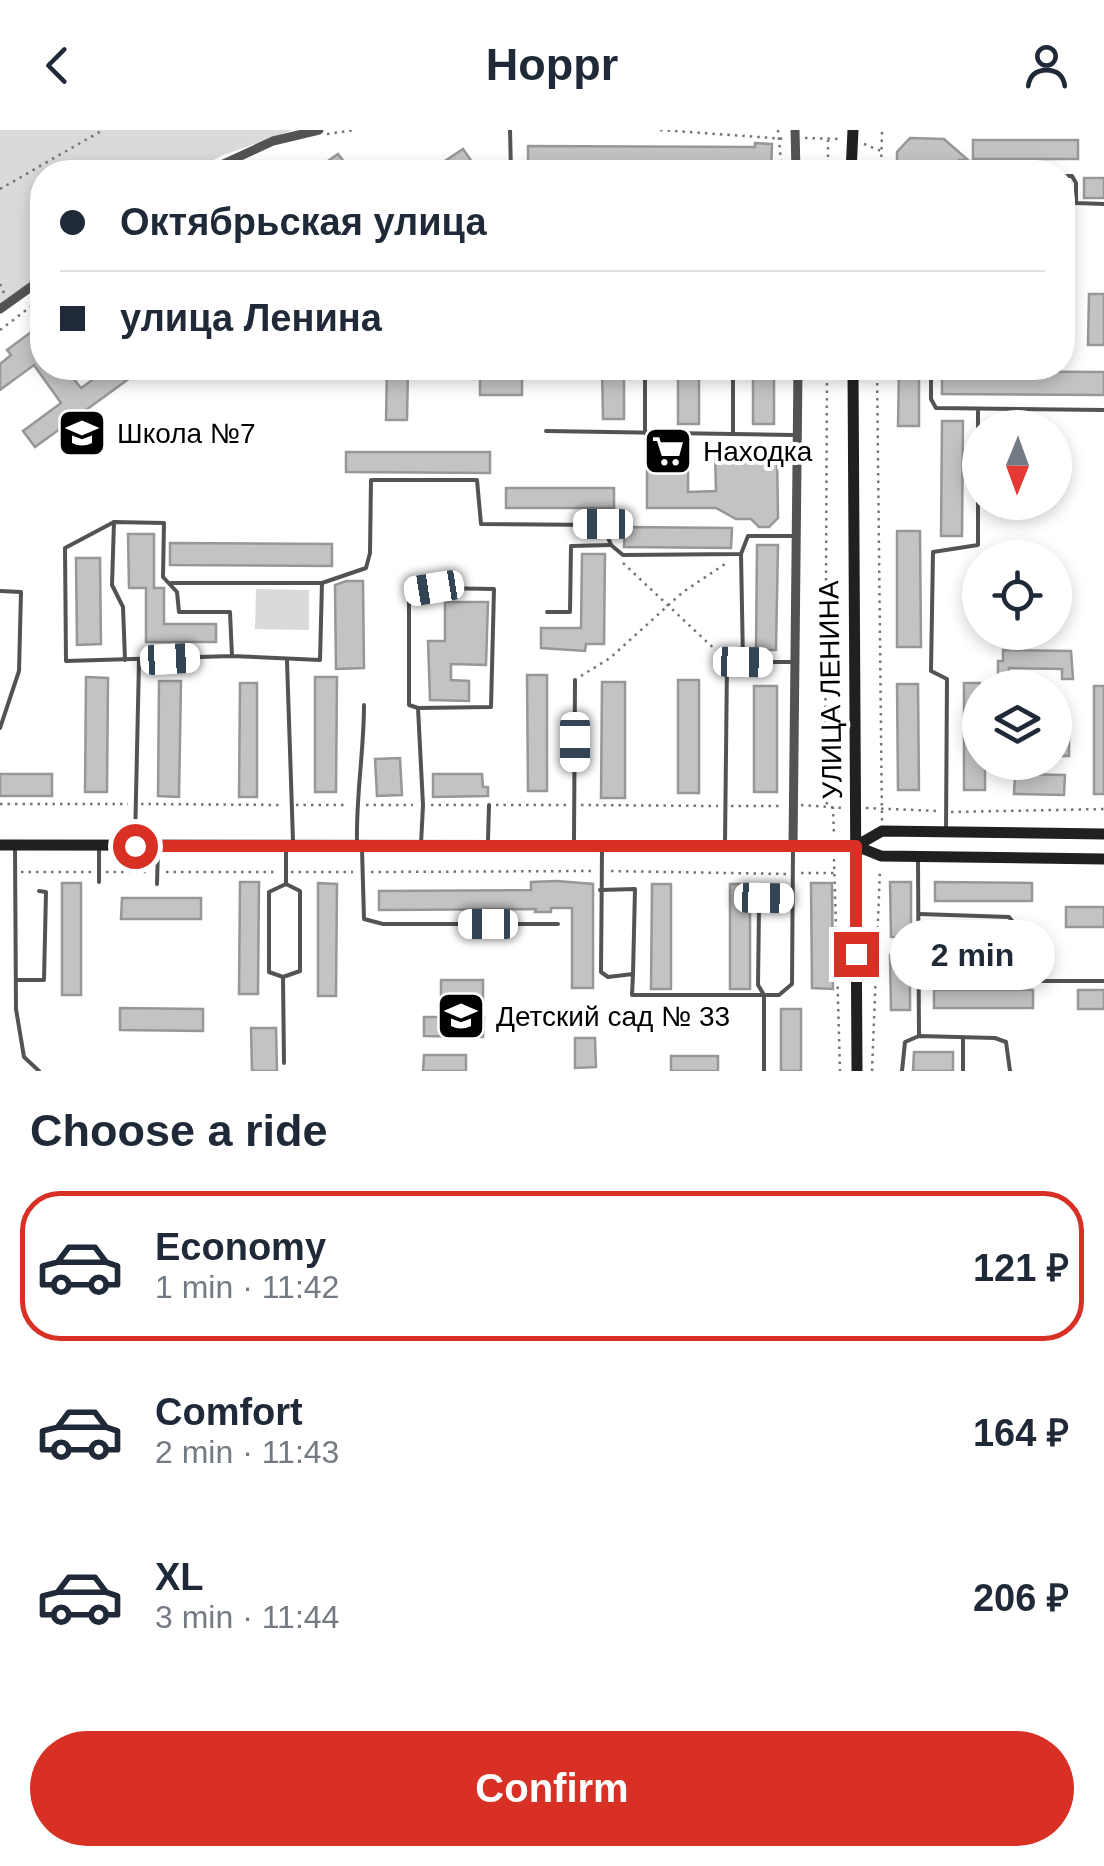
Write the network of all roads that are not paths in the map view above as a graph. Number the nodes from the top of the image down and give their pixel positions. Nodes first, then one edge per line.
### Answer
1 (319, 130) edge
2 (510, 130) edge
3 (849, 133) edge
4 (795, 134) edge
5 (232, 160) edge
6 (511, 160) edge
7 (796, 160) edge
8 (850, 160) edge
9 (1075, 180) edge
10 (1104, 204) edge
11 (30, 288) edge
12 (0, 309) edge
13 (644, 380) edge
14 (733, 380) edge
15 (798, 380) edge
16 (853, 380) edge
17 (930, 380) edge
18 (978, 409) junction
19 (1104, 410) edge
20 (546, 431) dead end
21 (645, 433) junction
22 (733, 434) junction
23 (798, 436) junction
24 (114, 522) junction
25 (797, 536) junction
26 (611, 545) junction
27 (741, 554) junction
28 (170, 582) junction
29 (322, 583) junction
30 (0, 591) edge
31 (547, 612) dead end
32 (232, 656) junction
33 (125, 660) junction
34 (139, 660) junction
35 (287, 660) junction
36 (743, 662) junction
37 (796, 662) junction
38 (575, 680) road end
39 (364, 705) dead end
40 (418, 708) junction
41 (0, 728) edge
42 (489, 805) road end
43 (946, 832) junction
44 (1079, 834) junction
45 (1104, 834) edge
46 (0, 845) edge
47 (14, 846) junction
48 (99, 846) junction
49 (135, 846) junction
50 (158, 846) junction
51 (290, 846) junction
52 (360, 846) junction
53 (421, 846) junction
54 (488, 846) junction
55 (574, 846) junction
56 (602, 846) junction
57 (725, 846) junction
58 (856, 846) junction
59 (794, 847) junction
60 (918, 856) junction
61 (1104, 859) edge
62 (1080, 860) junction
63 (99, 882) dead end
64 (157, 884) dead end
65 (286, 884) junction
66 (600, 890) junction
67 (39, 891) dead end
68 (792, 898) junction
69 (919, 914) junction
70 (558, 924) dead end
71 (632, 974) junction
72 (283, 977) junction
73 (16, 980) junction
74 (1018, 981) junction
75 (1104, 981) edge
76 (918, 982) junction
77 (764, 995) junction
78 (919, 1036) junction
79 (963, 1038) junction
80 (284, 1063) dead end
81 (39, 1071) edge
82 (764, 1071) edge
83 (858, 1071) edge
84 (902, 1071) edge
85 (963, 1071) edge
86 (1010, 1071) edge

1 - 5 street
2 - 6 lane
3 - 8 street
4 - 7 street
9 - 10 lane
11 - 12 street
13 - 21 lane
14 - 22 lane
15 - 23 street, УЛИЦА ЛЕНИНА
16 - 58 street, УЛИЦА ЛЕНИНА
17 - 18 lane
18 - 19 lane
18 - 43 lane
20 - 21 lane
21 - 22 lane
22 - 23 lane
23 - 25 street, УЛИЦА ЛЕНИНА
24 - 28 lane
24 - 33 lane
24 - 33 lane
25 - 27 lane
25 - 37 street, УЛИЦА ЛЕНИНА
26 - 27 lane
26 - 29 lane
26 - 31 lane
27 - 36 lane
28 - 29 lane
28 - 32 lane
29 - 35 lane
30 - 41 lane
32 - 34 lane
32 - 35 lane
33 - 34 lane
34 - 49 lane
35 - 51 lane
36 - 37 lane
36 - 57 lane
37 - 59 street, УЛИЦА ЛЕНИНА
38 - 55 lane
39 - 52 lane
40 - 40 lane
40 - 53 lane
42 - 54 lane
43 - 44 street
43 - 58 street
44 - 45 street
44 - 62 street
46 - 47 street
47 - 48 street
47 - 73 lane
48 - 49 street
48 - 63 lane
49 - 50 street
50 - 51 street
50 - 64 lane
51 - 52 street
51 - 65 lane
52 - 53 street
52 - 70 lane
53 - 54 street
54 - 55 street
55 - 56 street
56 - 57 street
56 - 66 lane
57 - 59 street
58 - 59 street
58 - 60 street
58 - 83 street, УЛИЦА ЛЕНИНА
59 - 68 lane
60 - 62 street
60 - 69 lane
61 - 62 street
65 - 72 lane
65 - 72 lane
66 - 71 lane
66 - 71 lane
67 - 73 lane
68 - 77 lane
68 - 77 lane
69 - 74 lane
69 - 76 lane
71 - 77 lane
72 - 80 lane
73 - 81 lane
74 - 75 lane
74 - 76 lane
76 - 78 lane
77 - 82 lane
78 - 79 lane
78 - 84 lane
79 - 85 lane
79 - 86 lane

